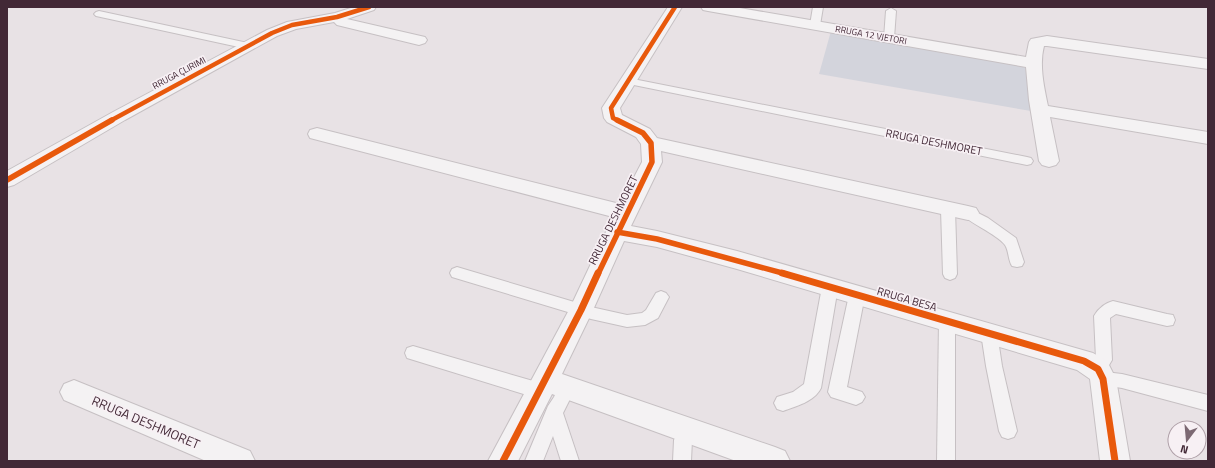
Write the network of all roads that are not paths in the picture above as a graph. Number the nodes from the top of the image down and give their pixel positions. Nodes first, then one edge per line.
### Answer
1 (369, 7) edge
2 (675, 7) edge
3 (708, 7) edge
4 (818, 7) edge
5 (891, 11) dead end
6 (99, 14) dead end
7 (337, 17) junction
8 (815, 25) junction
9 (889, 38) junction
10 (419, 40) dead end
11 (248, 46) junction
12 (1034, 63) junction
13 (1208, 64) edge
14 (628, 81) junction
15 (1040, 110) junction
16 (317, 134) dead end
17 (1208, 138) edge
18 (651, 143) junction
19 (1027, 161) dead end
20 (1049, 162) dead end
21 (7, 180) edge
22 (948, 209) junction
23 (968, 213) joint
24 (622, 223) junction
25 (1017, 262) dead end
26 (457, 273) dead end
27 (950, 274) dead end
28 (830, 287) junction
29 (857, 295) junction
30 (661, 297) dead end
31 (582, 310) junction
32 (1167, 320) dead end
33 (947, 321) junction
34 (988, 333) junction
35 (413, 353) dead end
36 (1100, 374) junction
37 (551, 386) junction
38 (74, 392) dead end
39 (856, 397) dead end
40 (783, 403) dead end
41 (1208, 404) edge
42 (554, 412) junction
43 (687, 430) junction
44 (1008, 431) dead end
45 (570, 460) edge
46 (240, 461) edge
47 (503, 461) edge
48 (534, 461) edge
49 (682, 461) edge
50 (775, 461) edge
51 (946, 461) edge
52 (1115, 461) edge

1 - 7 street, RRUGA ÇLIRIMI
2 - 14 street
3 - 8 street, RRUGA 12 VJETORI
4 - 8 lane
5 - 9 lane
6 - 11 lane
7 - 10 street
7 - 11 street, RRUGA ÇLIRIMI
8 - 9 street, RRUGA 12 VJETORI
9 - 12 street, RRUGA 12 VJETORI
11 - 21 street, RRUGA ÇLIRIMI
12 - 13 street
12 - 15 street
14 - 18 street
14 - 19 lane, RRUGA DESHMORET
15 - 17 street
15 - 20 street
16 - 24 street, RRUGA DESHMORET
18 - 22 street
18 - 24 street, RRUGA DESHMORET
22 - 23 street
22 - 27 lane
23 - 25 lane
24 - 28 street, RRUGA BESA
24 - 31 street, RRUGA DESHMORET
26 - 31 lane
28 - 29 street, RRUGA BESA
28 - 40 lane
29 - 33 street, RRUGA BESA
29 - 39 lane
30 - 31 lane
31 - 37 street, RRUGA DESHMORET
32 - 36 lane
33 - 34 street, RRUGA BESA
33 - 51 lane
34 - 36 street, RRUGA BESA
34 - 44 lane
35 - 37 lane
36 - 41 lane
36 - 52 street
37 - 42 lane
37 - 43 street
37 - 47 street, RRUGA DESHMORET
38 - 46 street, RRUGA DESHMORET
42 - 45 lane
42 - 48 lane
43 - 49 lane
43 - 50 street

